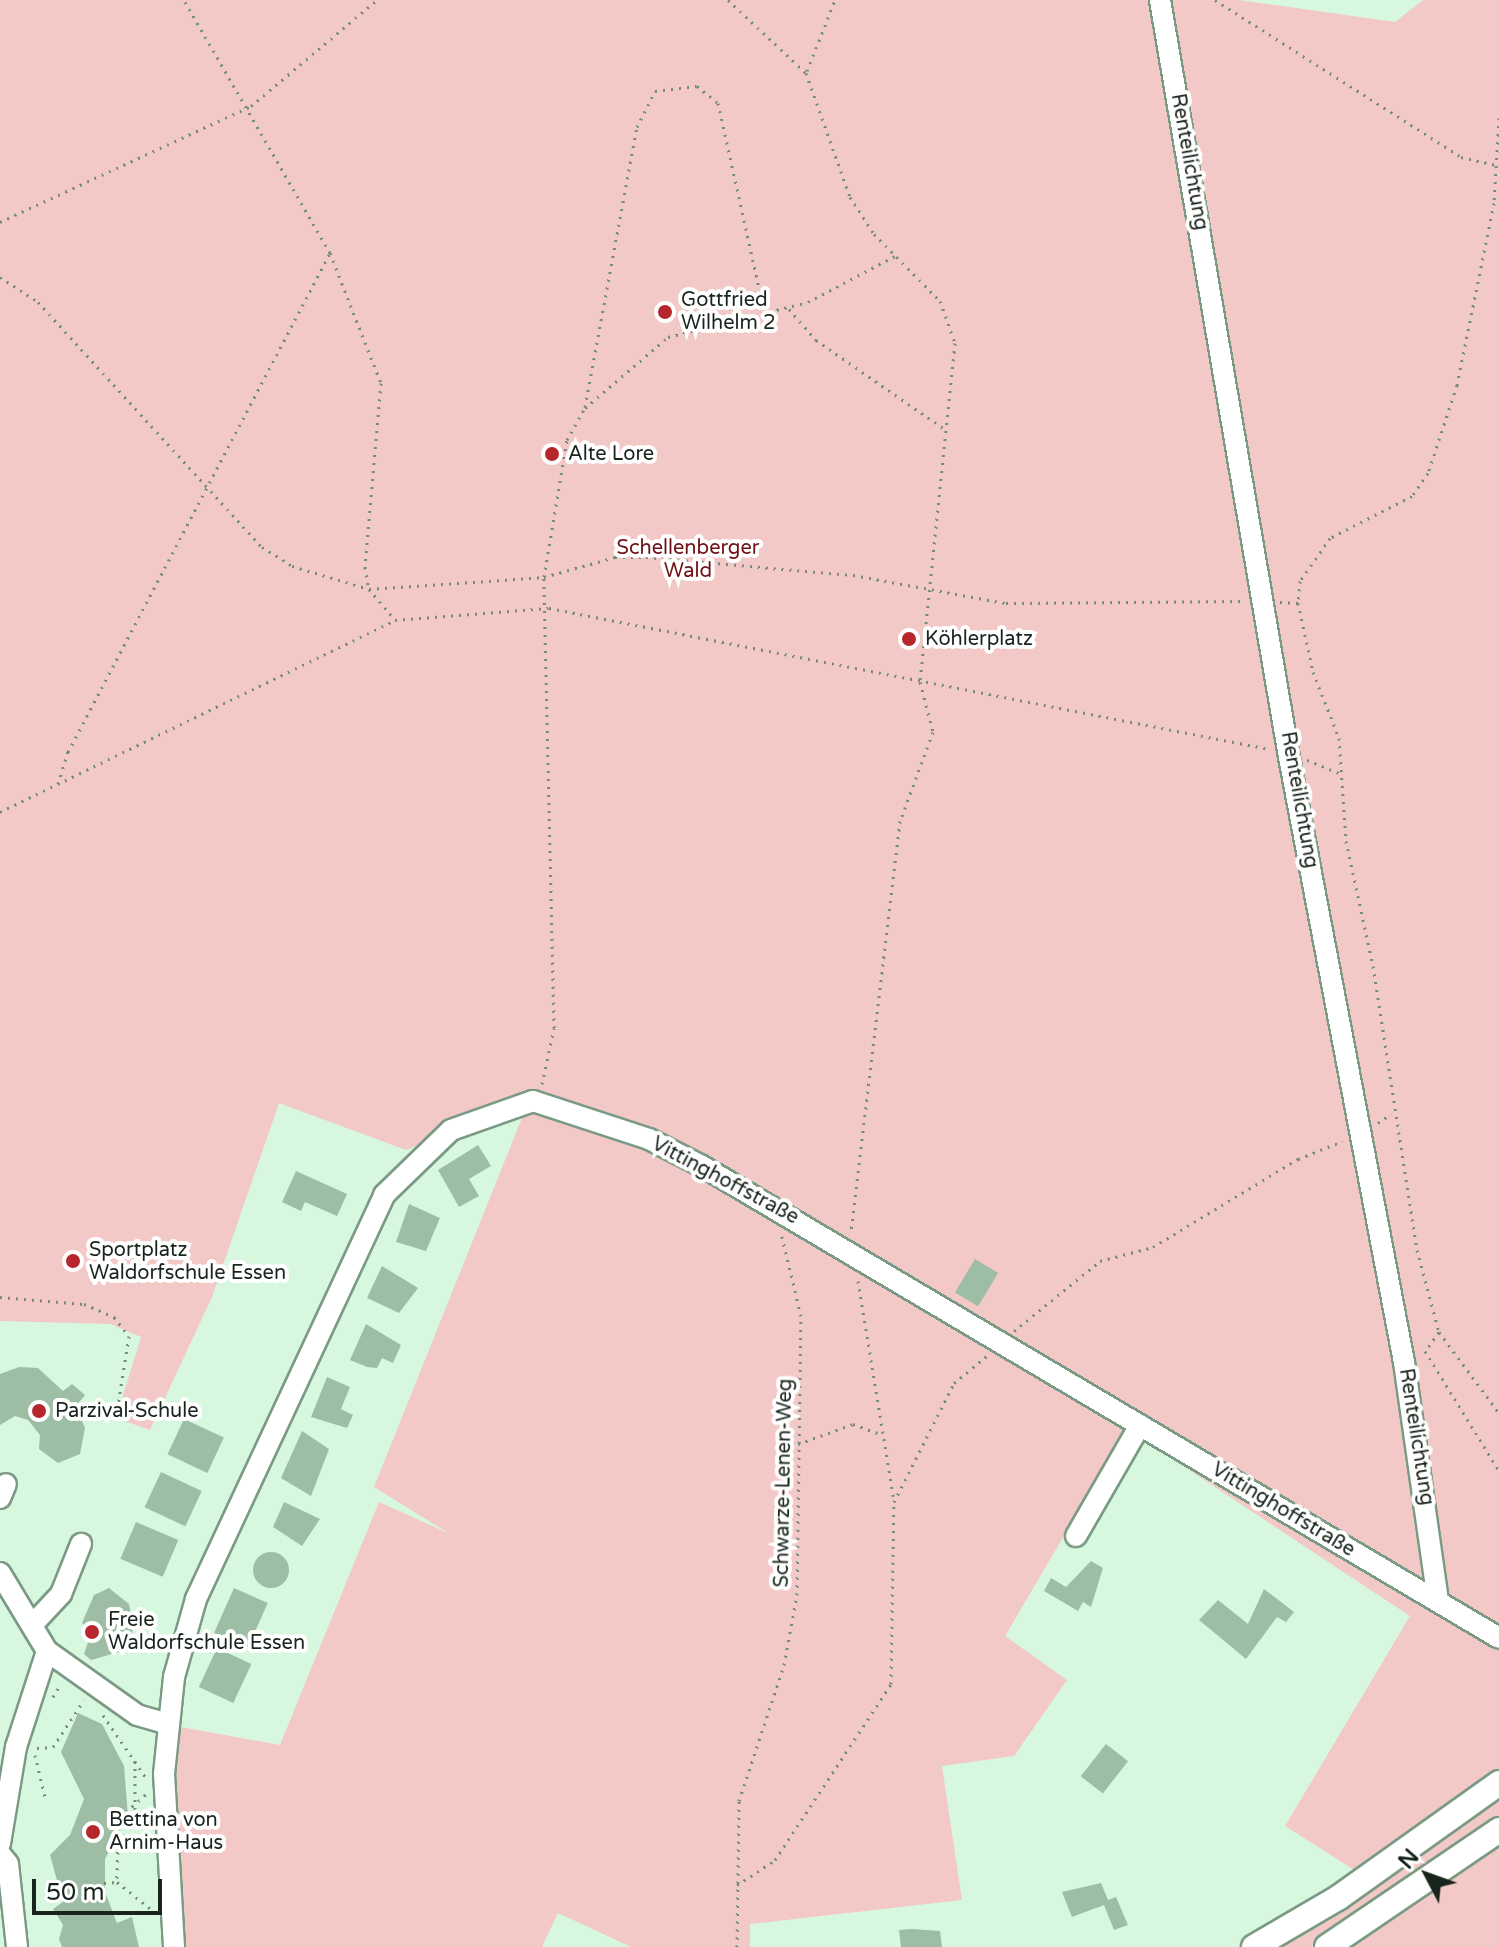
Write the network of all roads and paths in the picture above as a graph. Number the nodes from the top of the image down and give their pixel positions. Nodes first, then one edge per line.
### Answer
1 (184, 0) edge
2 (377, 0) edge
3 (728, 0) edge
4 (835, 0) edge
5 (1160, 0) edge
6 (1215, 0) edge
7 (806, 73) junction
8 (251, 106) junction
9 (1499, 118) edge
10 (1497, 167) edge
11 (0, 222) edge
12 (330, 253) junction
13 (895, 256) junction
14 (0, 277) edge
15 (788, 307) junction
16 (764, 310) junction
17 (585, 408) junction
18 (946, 430) junction
19 (206, 487) junction
20 (544, 577) junction
21 (369, 589) junction
22 (932, 590) junction
23 (1268, 601) junction
24 (1298, 603) junction
25 (549, 608) junction
26 (395, 620) junction
27 (920, 682) junction
28 (1289, 757) junction
29 (1339, 773) junction
30 (58, 784) junction
31 (0, 812) edge
32 (533, 1101) junction
33 (1392, 1114) junction
34 (1362, 1133) junction
35 (774, 1206) junction
36 (851, 1252) junction
37 (0, 1297) edge
38 (1439, 1332) junction
39 (1004, 1343) junction
40 (1499, 1413) edge
41 (116, 1417) dead end
42 (1140, 1425) junction
43 (881, 1434) junction
44 (798, 1444) junction
45 (1499, 1471) edge
46 (894, 1502) junction
47 (1076, 1536) dead end
48 (81, 1544) dead end
49 (0, 1573) edge
50 (1438, 1600) junction
51 (34, 1623) junction
52 (1499, 1638) edge
53 (47, 1651) junction
54 (90, 1691) junction
55 (47, 1708) dead end
56 (169, 1724) junction
57 (32, 1734) dead end
58 (34, 1748) junction
59 (135, 1760) junction
60 (1499, 1783) edge
61 (158, 1792) junction
62 (45, 1797) dead end
63 (133, 1811) junction
64 (126, 1812) dead end
65 (1499, 1830) edge
66 (0, 1844) edge
67 (0, 1854) edge
68 (117, 1882) junction
69 (104, 1883) dead end
70 (737, 1885) junction
71 (170, 1918) junction
72 (17, 1947) edge
73 (174, 1947) edge
74 (737, 1947) edge
75 (1254, 1947) edge
76 (1327, 1947) edge

1 - 8 path
2 - 8 path
3 - 7 path
4 - 7 path
5 - 23 street, Renteilichtung
6 - 10 path
7 - 13 path
8 - 11 path
8 - 12 path
9 - 10 path
10 - 24 path
12 - 19 path
12 - 21 path
13 - 15 path
13 - 18 path
14 - 19 path
15 - 16 path
15 - 18 path
16 - 17 path
16 - 17 path
17 - 20 path
18 - 22 path
19 - 21 path
19 - 30 path
20 - 21 path
20 - 22 path
20 - 25 path
21 - 26 path
22 - 23 path
22 - 27 path
23 - 24 path
23 - 28 street, Renteilichtung
24 - 29 path
25 - 26 path
25 - 27 path
25 - 32 path
26 - 30 path
27 - 28 path
27 - 36 path
28 - 29 path
28 - 34 street, Renteilichtung
29 - 33 path
30 - 31 path
32 - 35 street, Vittinghoffstraße
32 - 56 street
33 - 34 path
33 - 38 path
34 - 39 path
34 - 50 street, Renteilichtung
35 - 36 street, Vittinghoffstraße
35 - 44 path, Schwarze-Lenen-Weg
36 - 39 street, Vittinghoffstraße
36 - 43 path
37 - 41 path
38 - 40 path
38 - 45 path
39 - 42 street, Vittinghoffstraße
39 - 46 path
42 - 47 street
42 - 50 street, Vittinghoffstraße
43 - 44 path
43 - 46 path
44 - 70 path, Schwarze-Lenen-Weg
46 - 70 path
48 - 51 street
49 - 51 street
50 - 52 street, Vittinghoffstraße
51 - 53 street
53 - 54 street
53 - 66 street
54 - 55 path
54 - 56 street
54 - 58 path
54 - 59 path
56 - 61 street
57 - 58 path
58 - 62 path
59 - 61 path
59 - 63 path
60 - 75 main road
61 - 63 path
61 - 71 street
63 - 64 path
63 - 68 path
65 - 76 main road
67 - 72 street
68 - 69 path
68 - 71 path
70 - 74 path, Schwarze-Lenen-Weg
71 - 73 street

